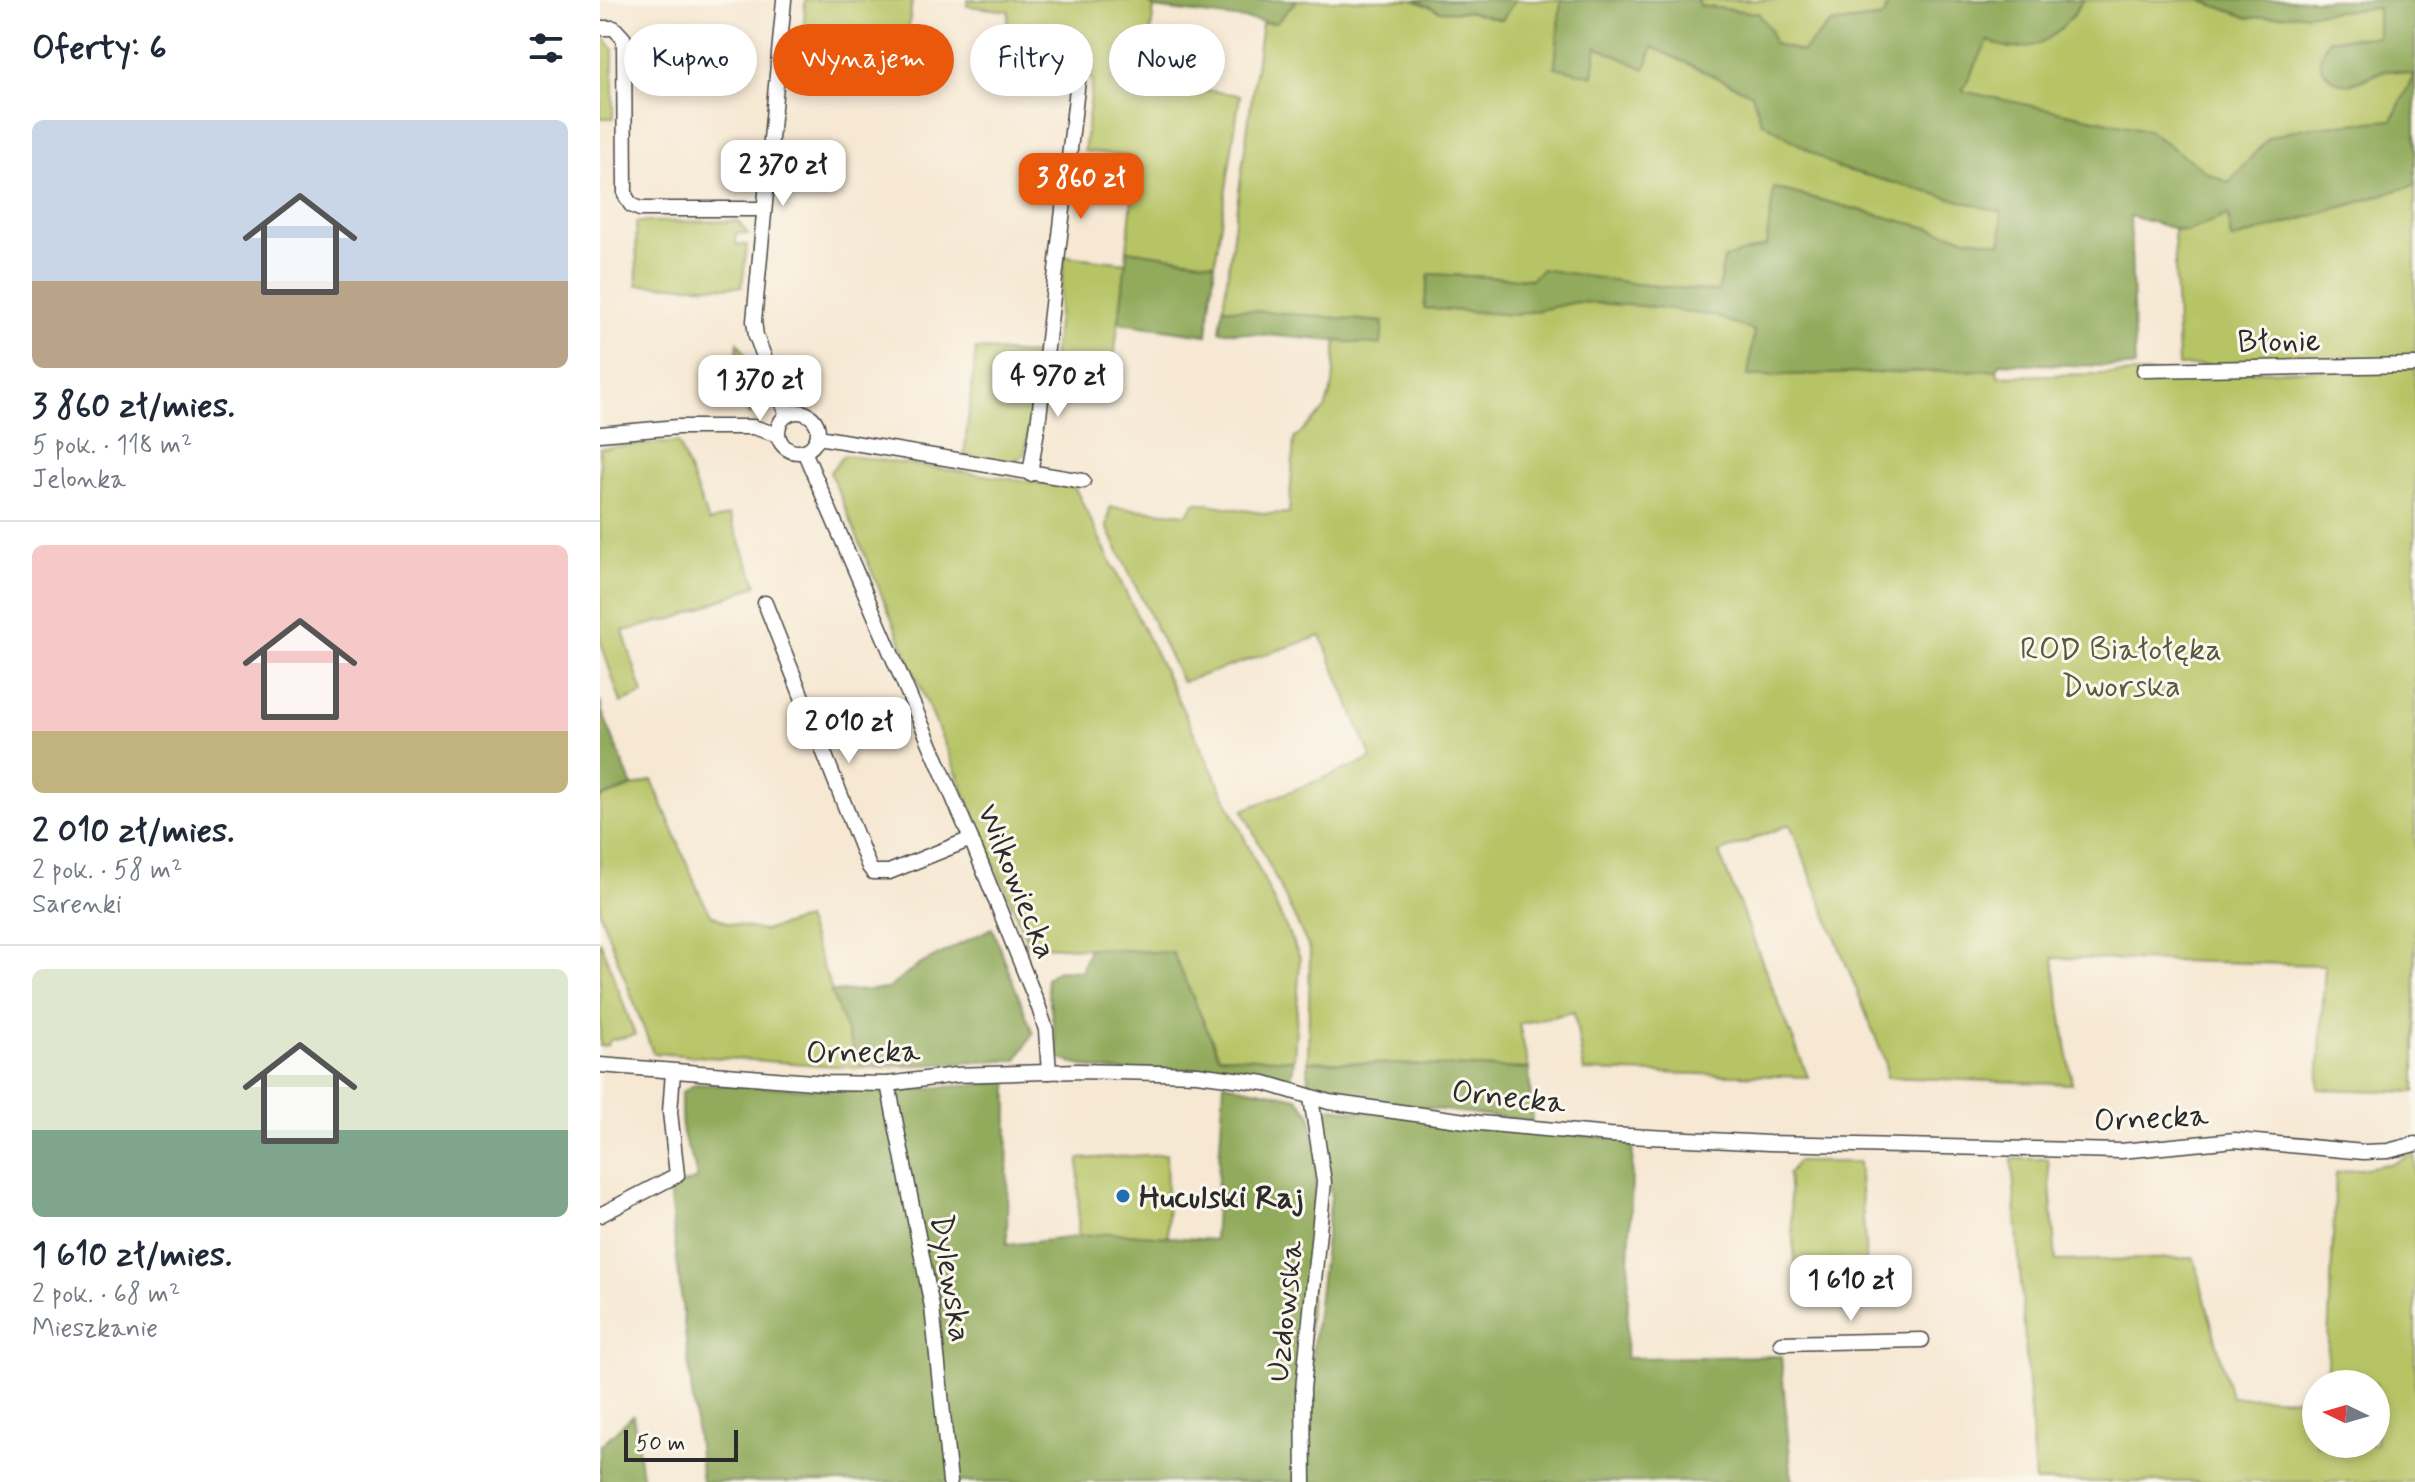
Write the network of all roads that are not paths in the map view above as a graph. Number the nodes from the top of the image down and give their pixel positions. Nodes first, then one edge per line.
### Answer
1 (784, 0) edge
2 (600, 28) edge
3 (1076, 96) edge
4 (764, 209) junction
5 (2415, 365) edge
6 (2144, 370) dead end
7 (787, 415) junction
8 (600, 434) edge
9 (778, 435) junction
10 (818, 437) junction
11 (804, 451) junction
12 (1030, 474) junction
13 (1083, 481) dead end
14 (765, 603) dead end
15 (971, 839) junction
16 (600, 1065) edge
17 (673, 1072) junction
18 (1049, 1072) junction
19 (888, 1084) junction
20 (1311, 1098) junction
21 (2415, 1144) edge
22 (600, 1215) edge
23 (1922, 1340) dead end
24 (1781, 1343) dead end
25 (950, 1482) edge
26 (1304, 1482) edge

1 - 4 street
2 - 4 street
3 - 12 street
4 - 7 street
5 - 6 street, Błonie
7 - 9 street
7 - 10 street
8 - 9 street
9 - 11 street
10 - 11 street
10 - 12 street
11 - 15 street, Wilkowiecka
12 - 13 street
14 - 15 street
15 - 18 street, Wilkowiecka
16 - 17 street, Ornecka
17 - 19 street, Ornecka
17 - 22 street
18 - 19 street, Ornecka
18 - 20 street, Ornecka
19 - 25 street, Dylewska
20 - 21 street, Ornecka
20 - 26 street, Uzdowska
23 - 24 street

